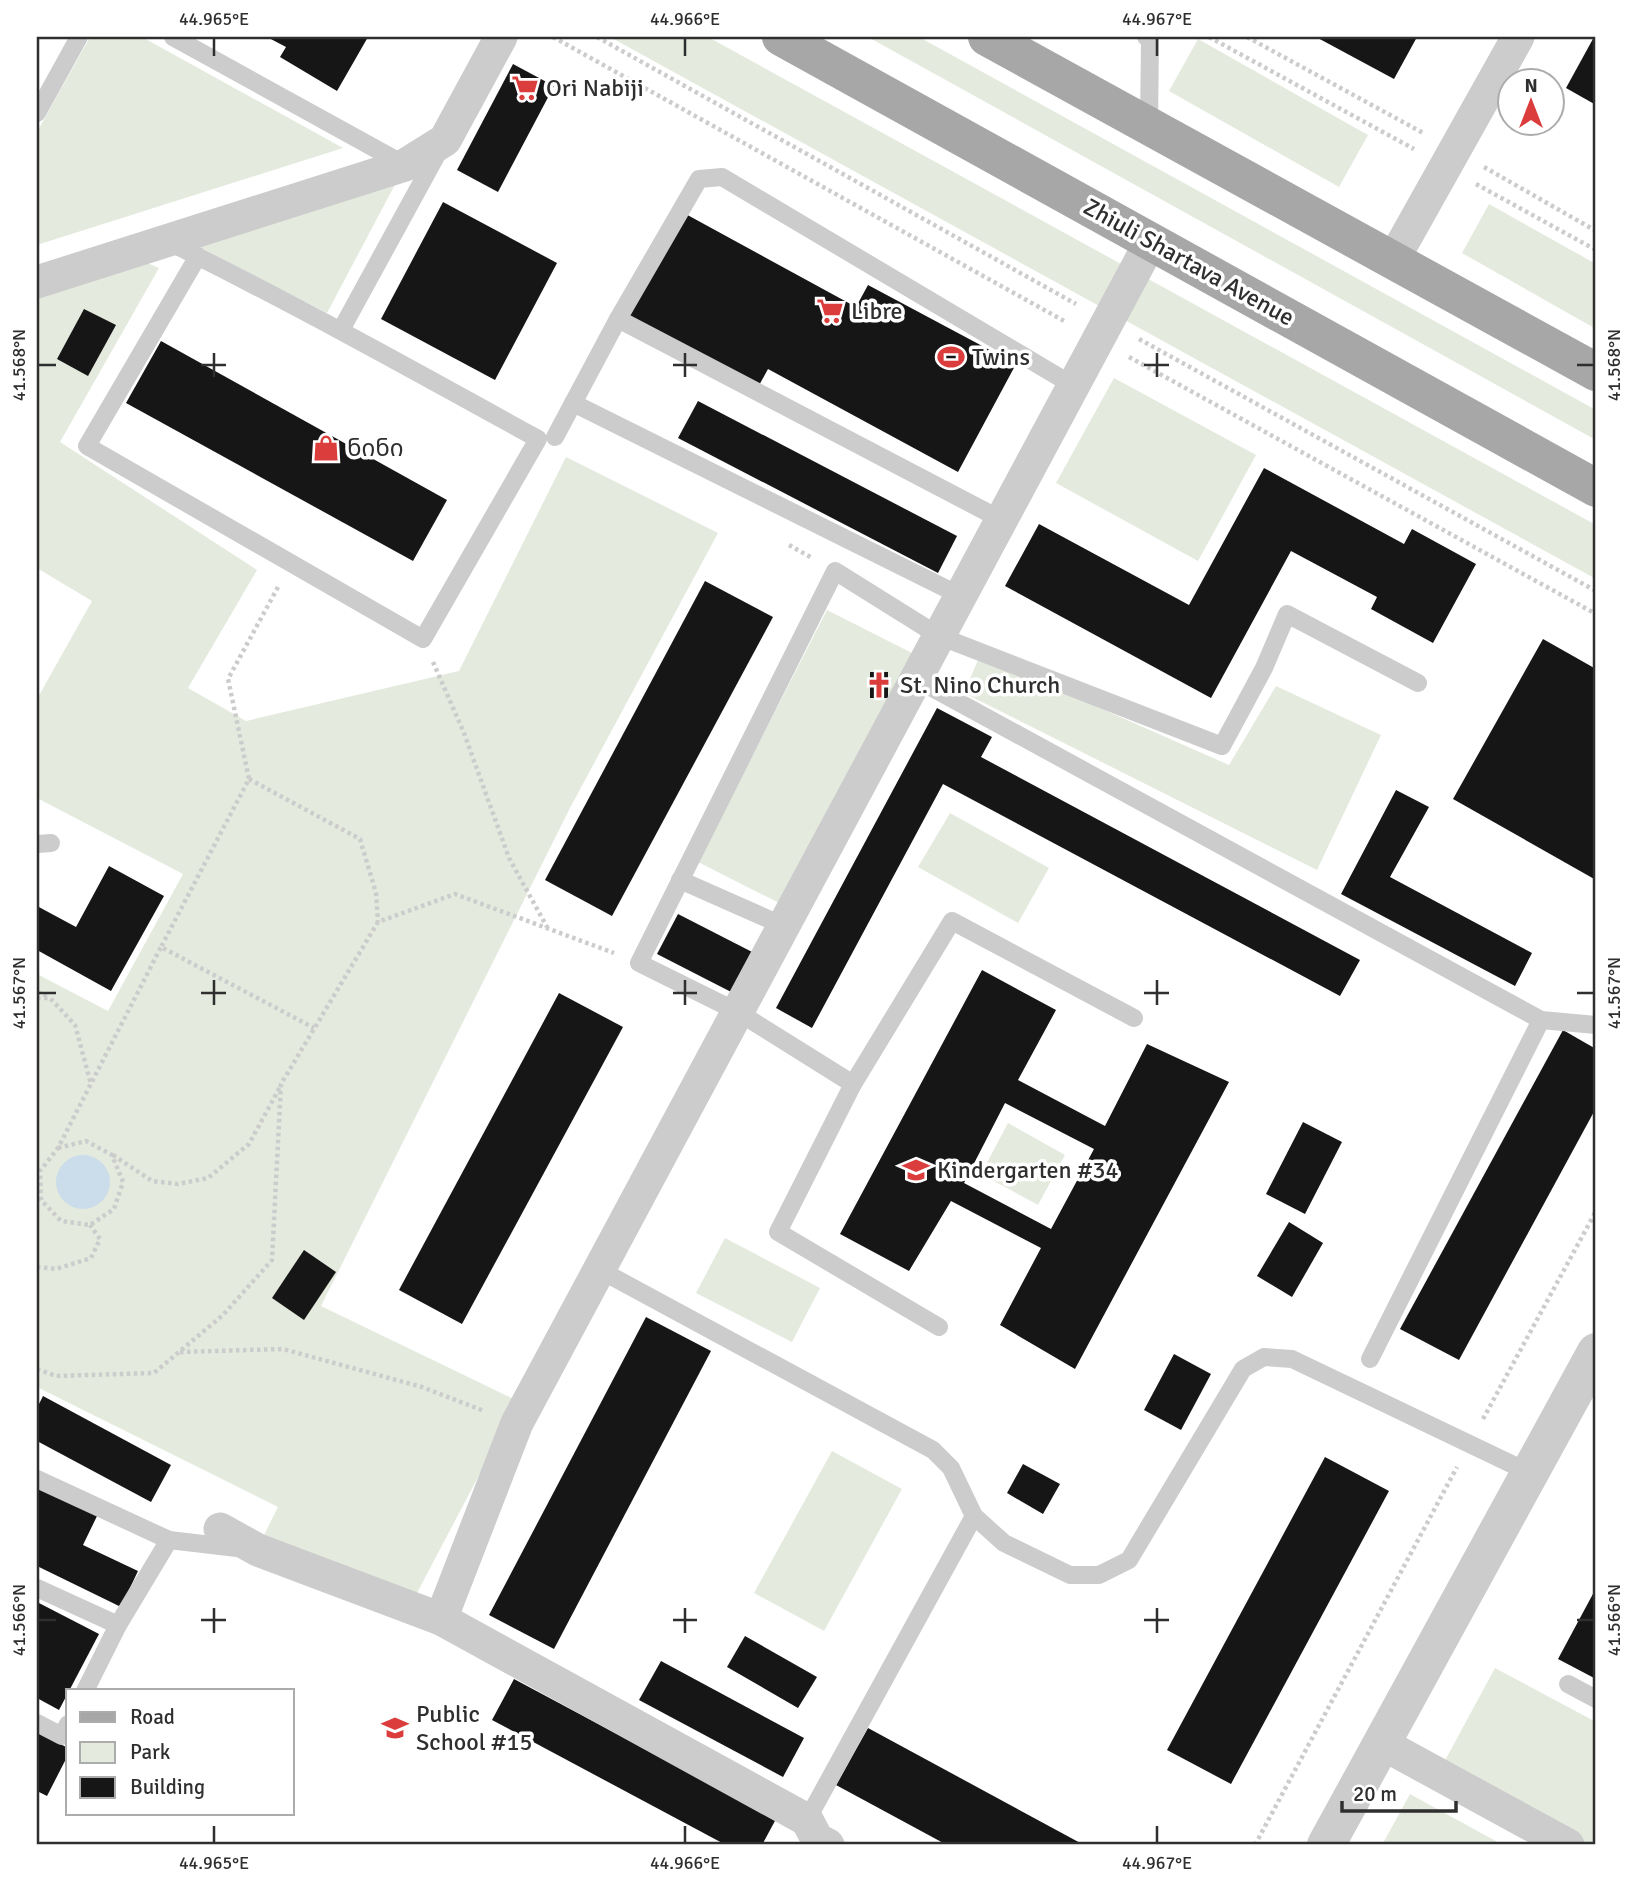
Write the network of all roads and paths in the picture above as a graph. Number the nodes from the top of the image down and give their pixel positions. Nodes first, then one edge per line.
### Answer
1 (79, 37) edge
2 (173, 37) edge
3 (501, 37) edge
4 (781, 37) edge
5 (987, 37) edge
6 (1146, 37) edge
7 (1209, 37) edge
8 (1518, 37) edge
9 (37, 113) edge
10 (1149, 126) junction
11 (445, 140) junction
12 (405, 165) junction
13 (1445, 167) junction
14 (167, 241) junction
15 (1151, 241) junction
16 (1596, 250) edge
17 (198, 256) junction
18 (1393, 260) junction
19 (37, 282) edge
20 (618, 319) junction
21 (341, 330) junction
22 (1596, 372) edge
23 (1073, 386) junction
24 (573, 403) junction
25 (555, 437) dead end
26 (1596, 488) edge
27 (1002, 520) junction
28 (291, 563) junction
29 (961, 596) junction
30 (939, 636) junction
31 (422, 639) junction
32 (916, 680) junction
33 (1418, 683) dead end
34 (250, 779) junction
35 (680, 880) junction
36 (378, 922) junction
37 (784, 926) junction
38 (547, 928) junction
39 (161, 947) junction
40 (639, 963) junction
41 (37, 992) edge
42 (37, 998) edge
43 (50, 998) junction
44 (738, 1012) junction
45 (1134, 1018) dead end
46 (1541, 1020) junction
47 (1596, 1025) edge
48 (314, 1028) junction
49 (91, 1084) junction
50 (281, 1084) junction
51 (853, 1084) junction
52 (58, 1148) junction
53 (112, 1155) junction
54 (1596, 1211) edge
55 (90, 1225) junction
56 (37, 1267) edge
57 (600, 1270) junction
58 (939, 1327) dead end
59 (179, 1352) junction
60 (1596, 1352) edge
61 (1370, 1359) dead end
62 (37, 1369) edge
63 (517, 1423) junction
64 (1469, 1444) junction
65 (1530, 1473) junction
66 (37, 1479) edge
67 (974, 1516) junction
68 (220, 1529) dead end
69 (169, 1540) junction
70 (258, 1550) junction
71 (37, 1588) edge
72 (441, 1619) junction
73 (118, 1625) junction
74 (1568, 1685) dead end
75 (86, 1689) edge
76 (1596, 1699) edge
77 (37, 1723) edge
78 (66, 1728) edge
79 (1381, 1744) junction
80 (800, 1833) edge
81 (828, 1845) edge
82 (1255, 1845) edge
83 (1326, 1845) edge
84 (1569, 1845) edge

1 - 9 lane
2 - 12 lane
3 - 11 street
4 - 15 main road, Zhiuli Shartava Avenue
5 - 10 main road
6 - 10 lane
7 - 13 path
8 - 13 street
10 - 18 main road
11 - 12 street
11 - 21 lane
12 - 14 street
13 - 16 path
13 - 18 street
14 - 17 lane
14 - 19 street
15 - 23 street
15 - 26 main road, Zhiuli Shartava Avenue
17 - 21 lane
17 - 28 lane
18 - 22 main road
20 - 23 lane
20 - 24 lane
20 - 27 lane
21 - 31 lane
23 - 27 street
24 - 25 lane
24 - 29 lane
27 - 29 street
28 - 31 lane
28 - 34 path
29 - 30 street
30 - 32 street
30 - 33 lane
30 - 35 lane
31 - 38 path
32 - 37 street
32 - 46 lane
34 - 36 path
34 - 39 path
35 - 37 lane
35 - 40 lane
36 - 38 path
36 - 48 path
37 - 44 street
38 - 40 path
39 - 48 path
39 - 49 path
40 - 44 lane
41 - 43 path
42 - 43 path
43 - 49 path
44 - 51 lane
44 - 57 street
45 - 51 lane
46 - 47 lane
46 - 61 lane
48 - 50 path
49 - 52 path
50 - 53 path
50 - 59 path
51 - 58 lane
52 - 53 path
52 - 55 path
53 - 55 path
54 - 64 path
55 - 56 path
57 - 63 street
57 - 67 lane
59 - 62 path
59 - 63 path
60 - 65 street
63 - 72 street
64 - 65 lane
64 - 67 lane
64 - 82 path
65 - 79 street
66 - 69 lane
67 - 80 lane
68 - 70 street
69 - 70 lane
69 - 73 lane
70 - 72 street
71 - 73 lane
72 - 80 street
73 - 75 lane
74 - 76 lane
77 - 78 lane
79 - 83 street
79 - 84 street
80 - 81 street

